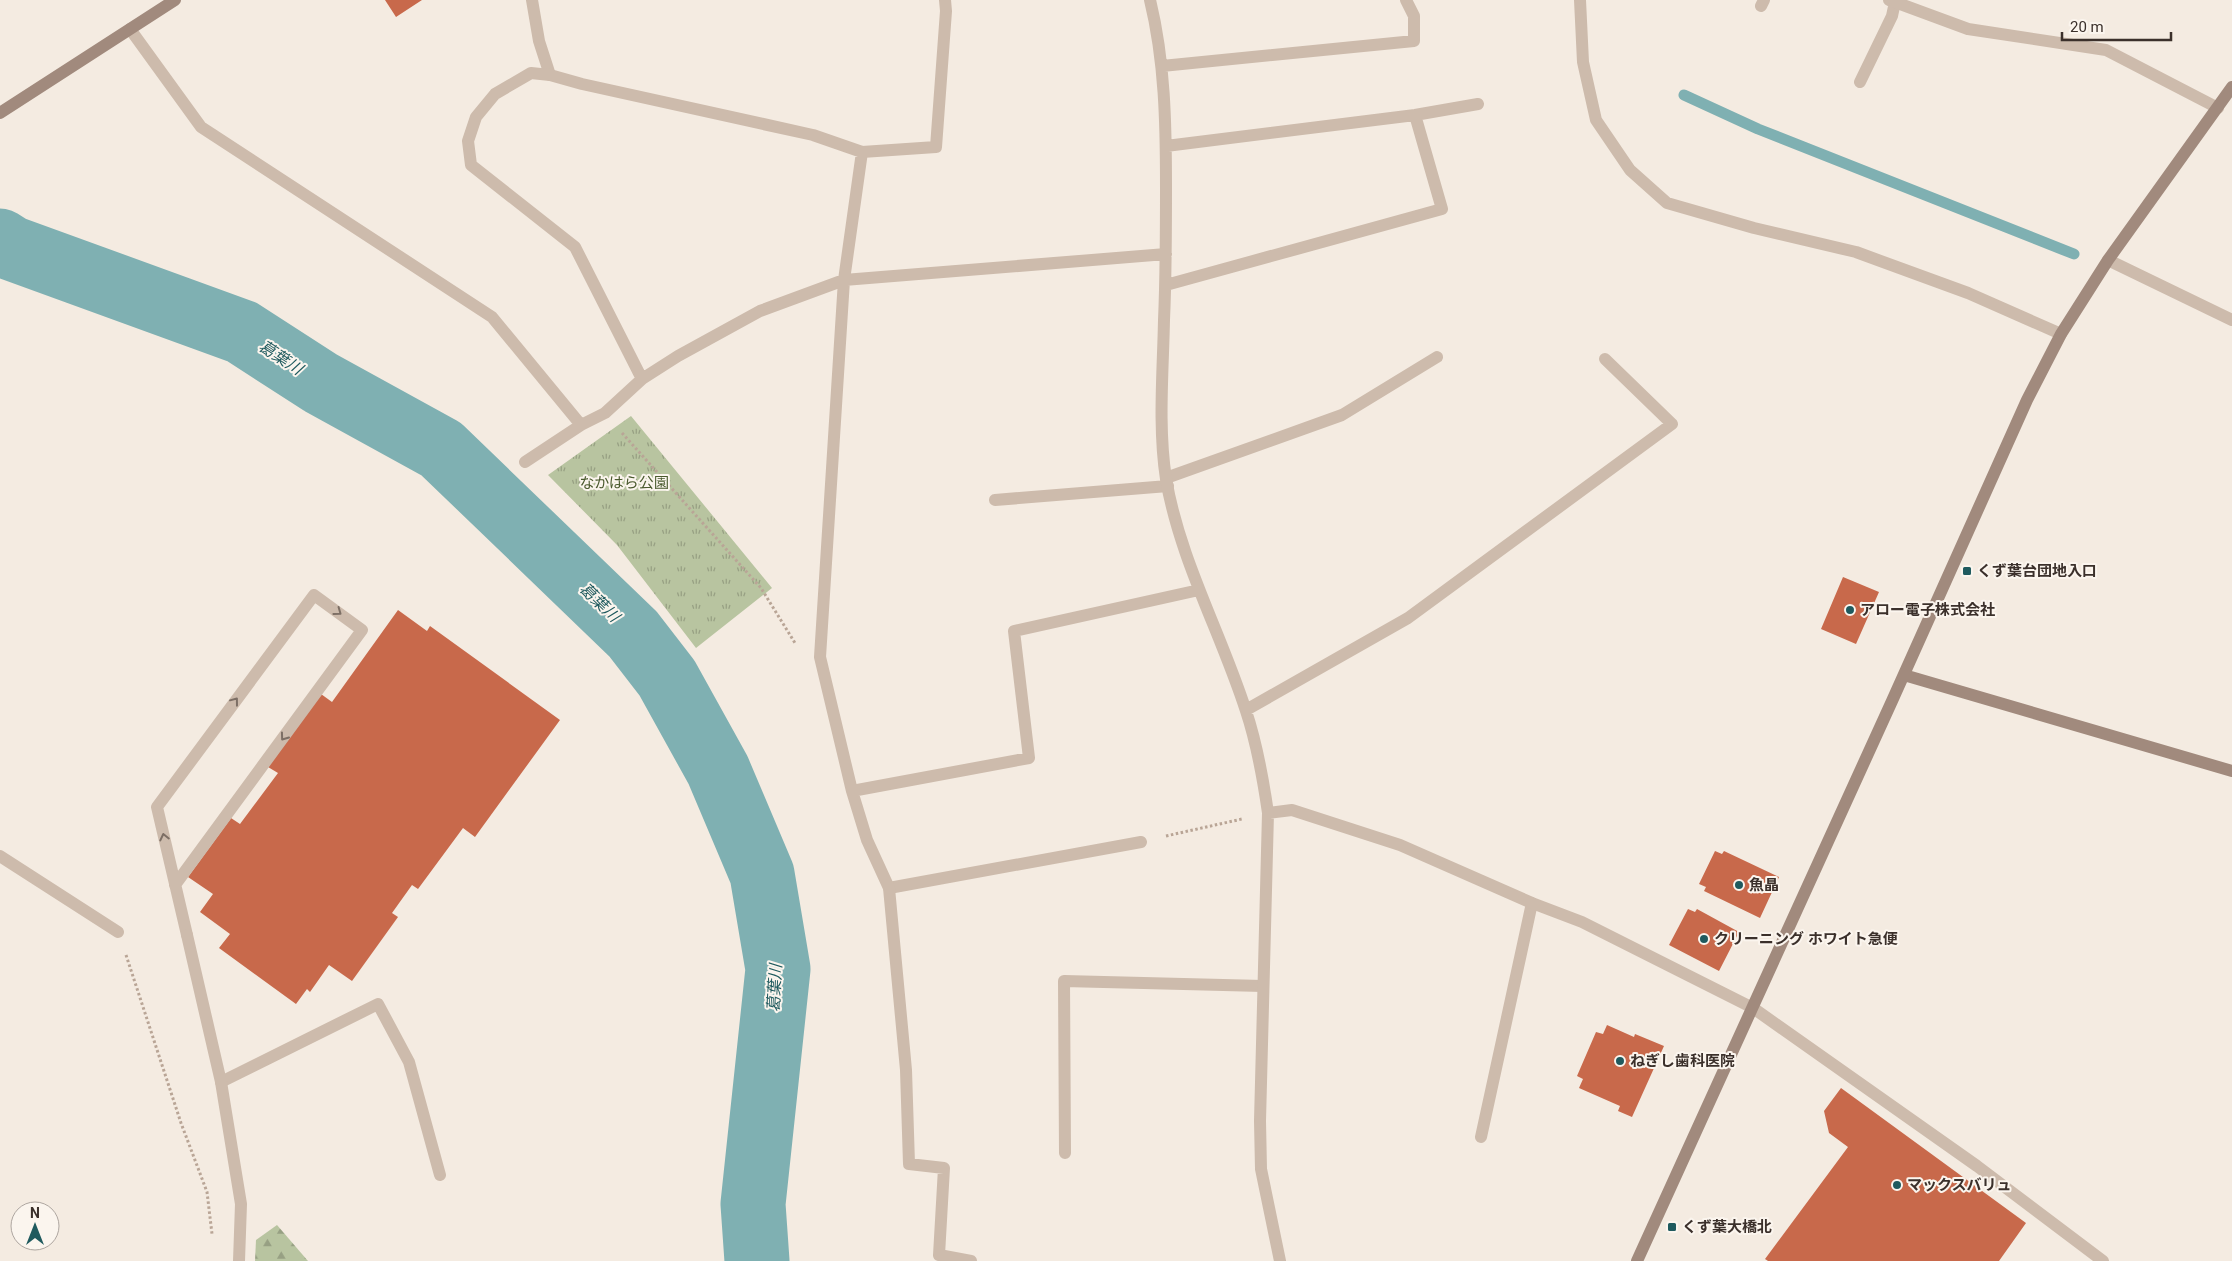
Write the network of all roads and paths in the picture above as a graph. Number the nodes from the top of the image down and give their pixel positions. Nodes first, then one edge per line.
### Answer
1 (175, 0) edge
2 (532, 0) edge
3 (945, 0) edge
4 (1150, 0) edge
5 (1406, 0) edge
6 (1580, 0) edge
7 (1893, 1) edge
8 (130, 29) junction
9 (1162, 66) junction
10 (550, 75) junction
11 (1860, 82) dead end
12 (2232, 87) edge
13 (1478, 104) dead end
14 (2218, 108) junction
15 (0, 112) edge
16 (1415, 115) junction
17 (1166, 146) junction
18 (862, 152) junction
19 (1166, 254) junction
20 (2108, 260) junction
21 (844, 280) junction
22 (1166, 285) junction
23 (2232, 320) edge
24 (2061, 334) junction
25 (1437, 357) dead end
26 (1605, 359) dead end
27 (642, 379) junction
28 (605, 414) junction
29 (581, 426) junction
30 (525, 462) dead end
31 (1167, 482) junction
32 (995, 500) dead end
33 (1199, 590) junction
34 (822, 666) junction
35 (1904, 675) junction
36 (1246, 710) junction
37 (2232, 771) edge
38 (852, 791) junction
39 (1268, 813) junction
40 (1141, 842) joint
41 (0, 856) edge
42 (175, 885) junction
43 (889, 888) junction
44 (1532, 903) junction
45 (118, 932) joint
46 (1264, 986) junction
47 (1753, 1008) junction
48 (221, 1082) junction
49 (1481, 1137) dead end
50 (1065, 1152) dead end
51 (440, 1175) dead end
52 (213, 1243) dead end
53 (2096, 1259) edge
54 (239, 1261) edge
55 (971, 1261) edge
56 (1280, 1261) edge
57 (1637, 1261) edge

1 - 8 street
2 - 10 street
3 - 18 street
4 - 9 street
5 - 9 street
6 - 24 street
7 - 11 street
7 - 14 street
8 - 15 street
8 - 29 street
9 - 17 street
10 - 18 street
10 - 27 street
12 - 14 street
13 - 16 street
14 - 20 street
16 - 17 street
16 - 22 street
17 - 19 street
18 - 21 street
19 - 21 street
19 - 22 street
20 - 23 street
20 - 24 street
21 - 27 street
21 - 34 street
22 - 31 street
24 - 35 street
25 - 31 street
26 - 36 street
27 - 28 street
28 - 29 street
28 - 34 path
29 - 30 street
31 - 32 street
31 - 33 street
33 - 36 street
33 - 38 street
34 - 38 street
35 - 37 street
35 - 47 street
36 - 39 street
38 - 43 street
39 - 40 path
39 - 44 street
39 - 46 street
40 - 43 street
41 - 45 street
42 -> 42 street
42 - 48 street
43 - 55 street
44 - 47 street
44 - 49 street
45 - 52 path
46 - 50 street
46 - 56 street
47 - 53 street
47 - 57 street
48 - 51 street
48 - 54 street

